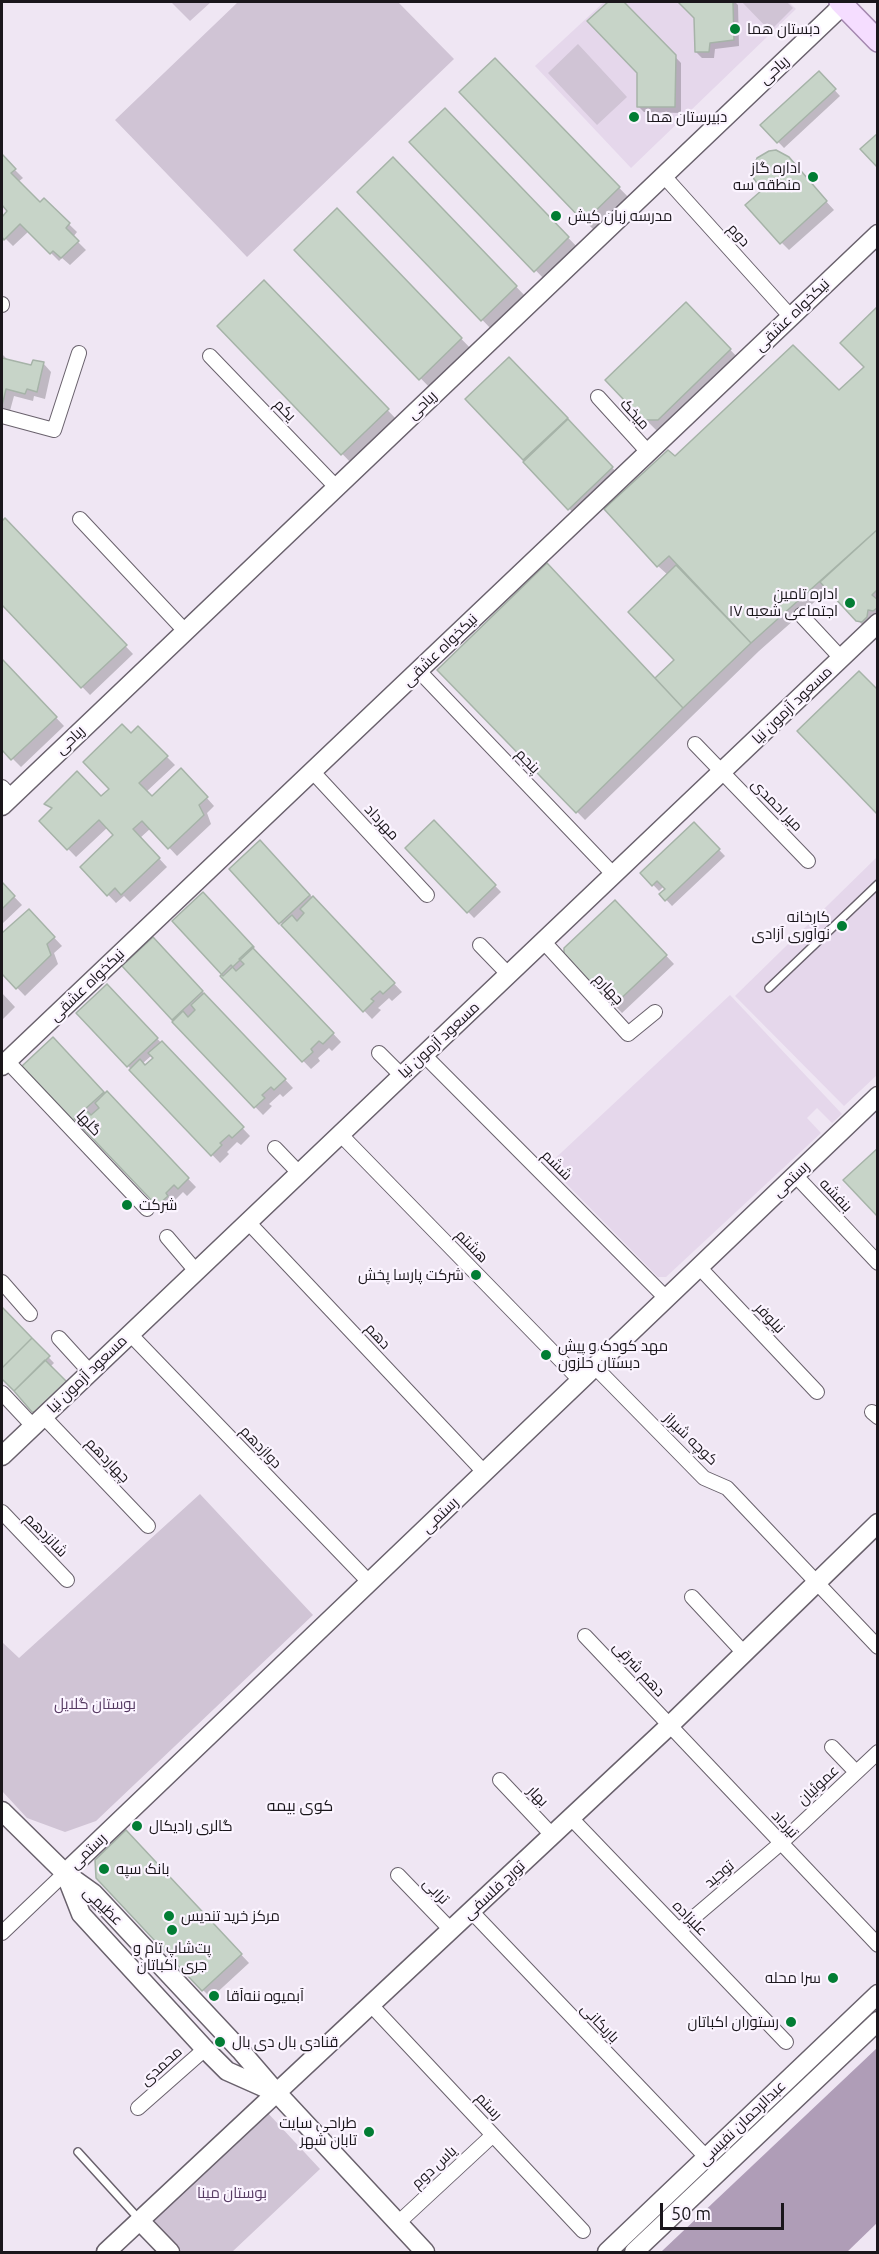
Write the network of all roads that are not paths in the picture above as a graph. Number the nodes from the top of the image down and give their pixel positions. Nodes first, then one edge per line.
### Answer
1 (842, 3) edge
2 (878, 41) edge
3 (663, 175) junction
4 (878, 234) edge
5 (791, 317) junction
6 (80, 353) dead end
7 (210, 356) dead end
8 (598, 398) dead end
9 (2, 416) edge
10 (648, 452) junction
11 (336, 487) junction
12 (80, 519) dead end
13 (801, 615) dead end
14 (878, 623) edge
15 (185, 631) junction
16 (841, 658) junction
17 (418, 670) junction
18 (695, 744) dead end
19 (312, 771) junction
20 (722, 771) junction
21 (5, 797) edge
22 (808, 861) dead end
23 (613, 874) junction
24 (878, 884) edge
25 (427, 895) dead end
26 (543, 941) junction
27 (480, 945) dead end
28 (508, 974) junction
29 (770, 988) dead end
30 (655, 1012) dead end
31 (380, 1053) dead end
32 (424, 1055) junction
33 (4, 1064) edge
34 (402, 1076) junction
35 (878, 1096) edge
36 (340, 1134) junction
37 (275, 1148) dead end
38 (299, 1173) junction
39 (795, 1175) junction
40 (147, 1209) dead end
41 (248, 1222) junction
42 (167, 1237) dead end
43 (878, 1263) edge
44 (699, 1267) junction
45 (196, 1271) junction
46 (2, 1282) edge
47 (666, 1298) junction
48 (30, 1314) dead end
49 (130, 1334) junction
50 (59, 1338) dead end
51 (595, 1367) junction
52 (90, 1372) junction
53 (580, 1380) junction
54 (817, 1392) dead end
55 (2, 1393) edge
56 (38, 1421) junction
57 (2, 1456) edge
58 (484, 1472) junction
59 (2, 1512) edge
60 (878, 1523) edge
61 (148, 1526) dead end
62 (67, 1580) dead end
63 (369, 1582) junction
64 (816, 1583) junction
65 (692, 1597) dead end
66 (585, 1636) dead end
67 (878, 1647) edge
68 (744, 1653) junction
69 (669, 1726) junction
70 (832, 1747) dead end
71 (872, 1757) edge
72 (856, 1772) junction
73 (878, 1773) edge
74 (500, 1780) dead end
75 (2, 1811) edge
76 (571, 1818) junction
77 (552, 1835) junction
78 (781, 1843) junction
79 (65, 1873) junction
80 (398, 1875) dead end
81 (471, 1911) junction
82 (451, 1930) junction
83 (679, 1930) junction
84 (2, 1933) edge
85 (878, 1945) edge
86 (878, 1994) edge
87 (371, 2005) junction
88 (878, 2021) edge
89 (786, 2042) dead end
90 (205, 2049) junction
91 (277, 2093) junction
92 (138, 2109) dead end
93 (493, 2135) junction
94 (78, 2152) dead end
95 (706, 2157) junction
96 (140, 2221) junction
97 (398, 2223) junction
98 (583, 2231) dead end
99 (106, 2253) edge
100 (170, 2253) edge
101 (424, 2253) edge
102 (607, 2253) edge
103 (634, 2253) edge

1 - 2 main road
1 - 3 street, ریاحی
3 - 5 street, دوم
3 - 11 street, ریاحی
4 - 5 street, نیکخواه عشقی
5 - 10 street, نیکخواه عشقی
6 - 9 street
7 - 11 street, یکم
8 - 10 street, میخک
10 - 17 street, نیکخواه عشقی
11 - 15 street, ریاحی
12 - 15 street
13 - 16 street
14 - 16 street, مسعود آزمون نیا
15 - 21 street, ریاحی
16 - 20 street, مسعود آزمون نیا
17 - 19 street, نیکخواه عشقی
17 - 23 street, پنجم
18 - 20 street, میر احمدی
19 - 25 street, مهرداد
19 - 33 street, نیکخواه عشقی
20 - 22 street, میر احمدی
20 - 23 street, مسعود آزمون نیا
23 - 26 street, مسعود آزمون نیا
24 - 29 lane
26 - 28 street, مسعود آزمون نیا
26 - 30 street, چهارم
27 - 28 street
28 - 32 street, مسعود آزمون نیا
31 - 34 street
32 - 34 street, مسعود آزمون نیا
32 - 47 street, ششم
33 - 40 street, گلها
34 - 36 street, مسعود آزمون نیا
35 - 39 street, رستمی
36 - 38 street, مسعود آزمون نیا
36 - 53 street, هشتم
37 - 38 street
38 - 41 street, مسعود آزمون نیا
39 - 43 street, بنفشه
39 - 44 street, رستمی
41 - 45 street, مسعود آزمون نیا
41 - 58 street, دهم
42 - 45 street
44 - 47 street, رستمی
44 - 54 street, نیلوفر
45 - 49 street, مسعود آزمون نیا
46 - 48 street
47 - 51 street, رستمی
49 - 52 street, مسعود آزمون نیا
49 - 63 street, دوازدهم
50 - 52 street
51 - 53 street, رستمی
51 - 64 street, کوچه شیراز
52 - 56 street, مسعود آزمون نیا
53 - 58 street, رستمی
55 - 56 street, چهاردهم
56 - 57 street, مسعود آزمون نیا
56 - 61 street, چهاردهم
58 - 63 street, رستمی
59 - 62 street, شانزدهم
60 - 64 street, تورج فلسفی
63 - 79 street, رستمی
64 - 67 street, کوچه شیراز
64 - 68 street, تورج فلسفی
65 - 68 street
66 - 69 street, دهم شرقی
68 - 69 street, تورج فلسفی
69 - 76 street, تورج فلسفی
69 - 78 street, تیرداد
70 - 72 street
71 - 72 street, عموئیان
71 - 73 street
72 - 78 street, عموئیان
74 - 77 street, بهار
75 - 79 street
76 - 77 street, تورج فلسفی
76 - 83 street, علیزاده
77 - 81 street, تورج فلسفی
78 - 83 street, توحید
78 - 85 street, تیرداد
79 - 84 street, رستمی
79 - 90 street, عظیمی
79 - 91 street, عظیمی
80 - 82 street, ترابی
81 - 82 street, تورج فلسفی
81 - 95 street, باریکانی
82 - 87 street, تورج فلسفی
83 - 89 street, علیزاده
86 - 95 street, عبدالرحمان نفیسی
87 - 91 street, تورج فلسفی
87 - 93 street, رستم
88 - 103 street, عبدالرحمان نفیسی
90 - 91 street, عظیمی
90 - 92 street, محمدی
91 - 96 street, تورج فلسفی
91 - 97 street, عظیمی
93 - 97 street, یاس دوم
93 - 98 street, رستم
94 - 96 lane
95 - 102 street, عبدالرحمان نفیسی
96 - 99 street, تورج فلسفی
96 - 100 street
97 - 101 street, عظیمی

